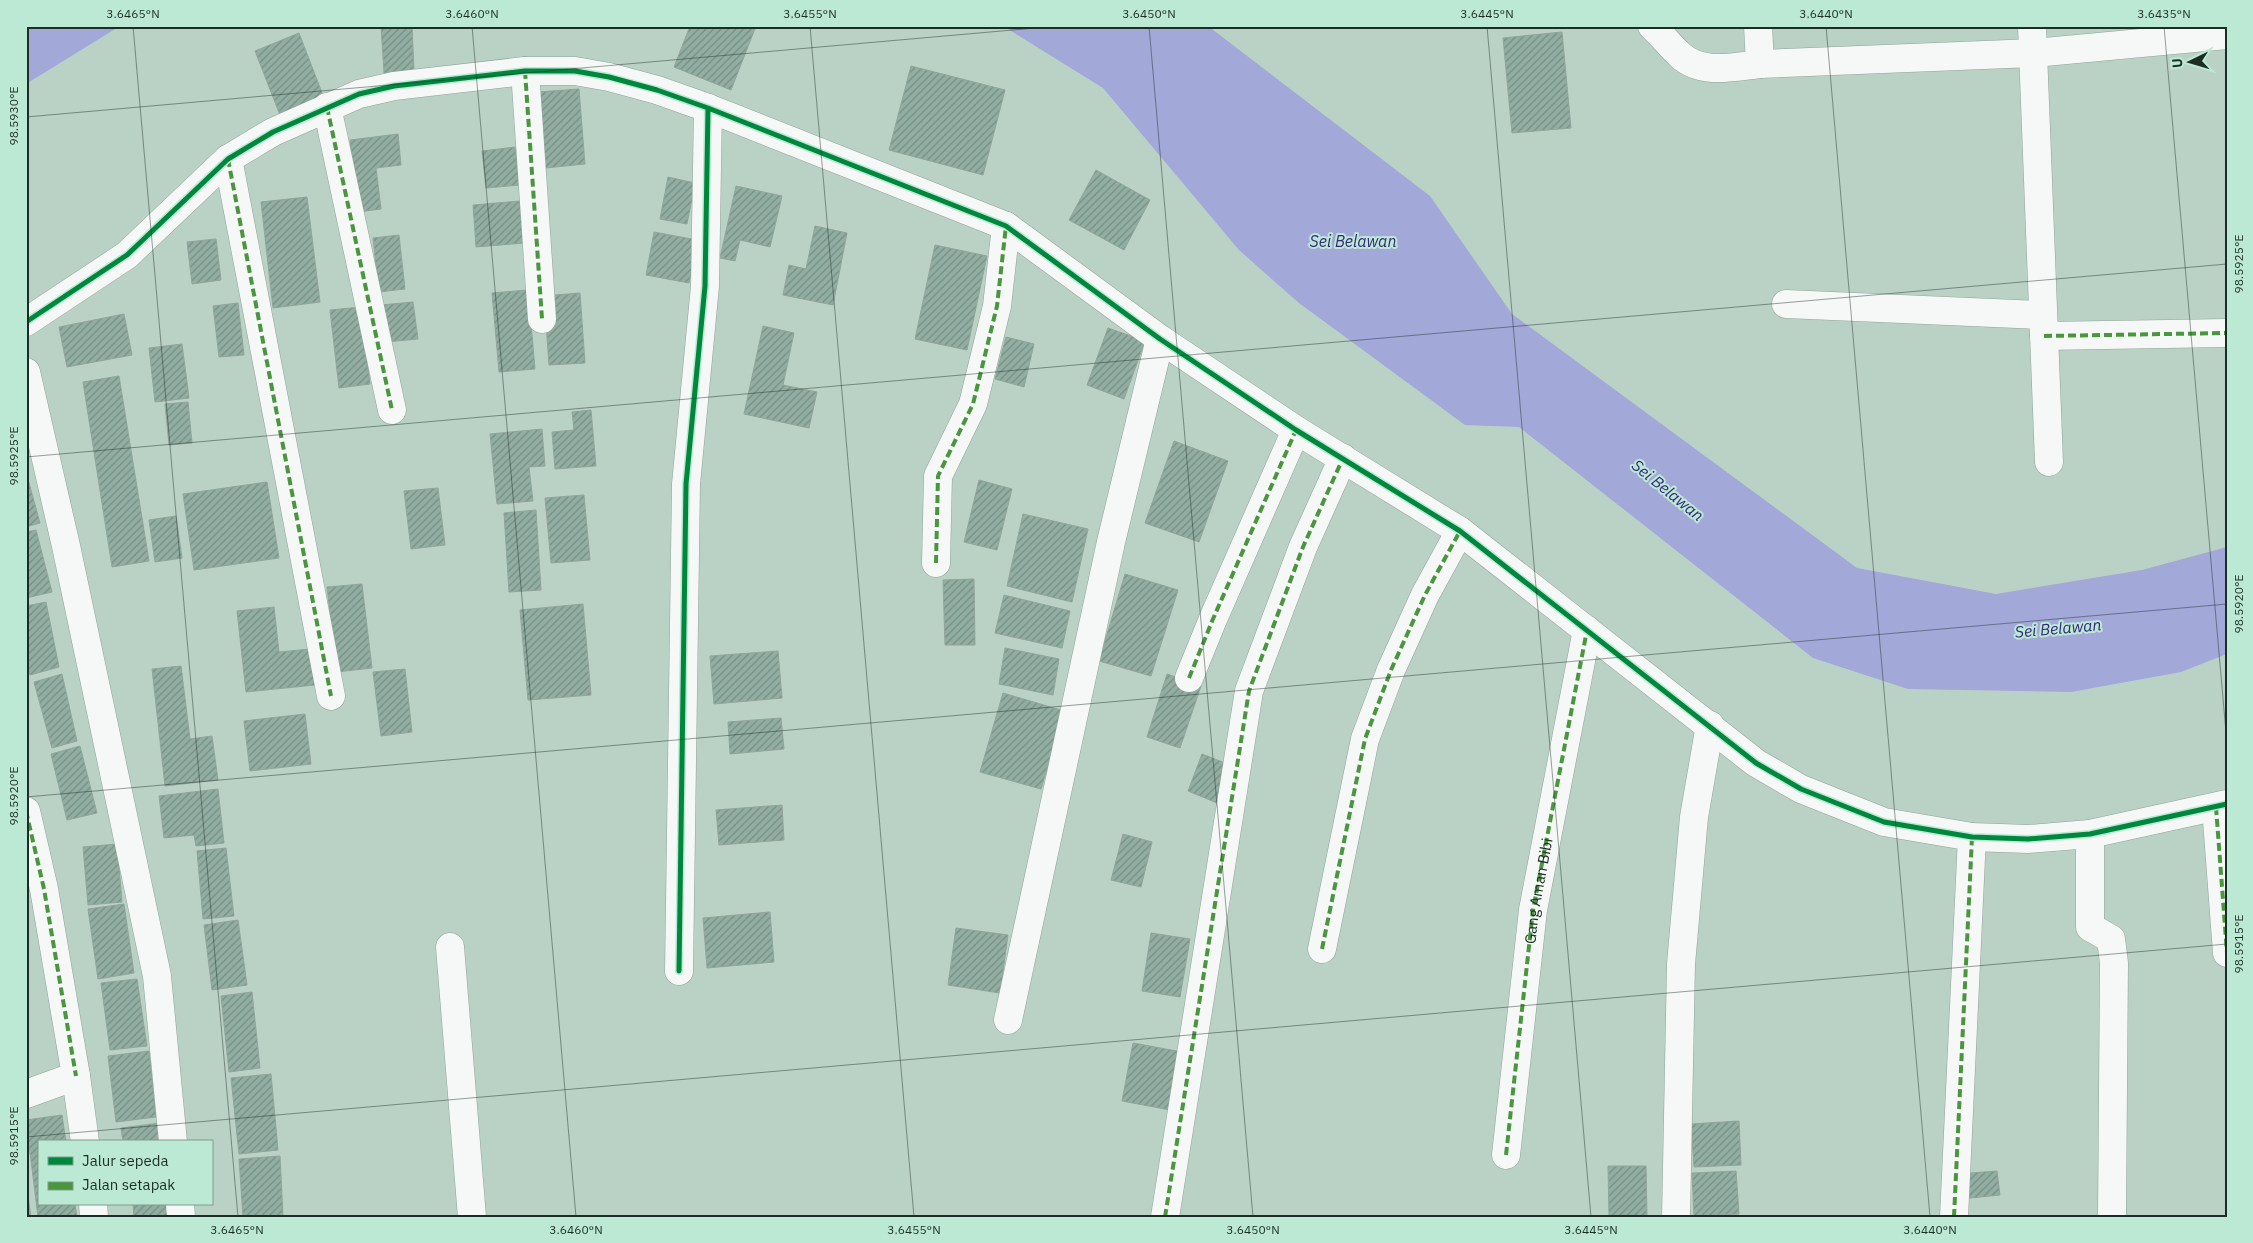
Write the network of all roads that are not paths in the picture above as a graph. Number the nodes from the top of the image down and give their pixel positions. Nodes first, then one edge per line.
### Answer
1 (1652, 26) edge
2 (1758, 26) edge
3 (2032, 26) edge
4 (2227, 34) edge
5 (2034, 53) junction
6 (1760, 64) junction
7 (525, 71) junction
8 (327, 107) junction
9 (708, 108) junction
10 (228, 159) junction
11 (1006, 226) junction
12 (1786, 304) dead end
13 (542, 319) dead end
14 (26, 322) edge
15 (2043, 325) junction
16 (2227, 333) edge
17 (1160, 339) junction
18 (26, 372) edge
19 (392, 410) dead end
20 (1296, 430) junction
21 (1343, 458) junction
22 (2049, 462) dead end
23 (1460, 531) junction
24 (936, 563) dead end
25 (1587, 630) junction
26 (1189, 678) dead end
27 (331, 696) dead end
28 (1710, 725) junction
29 (2221, 805) edge
30 (26, 811) edge
31 (2090, 834) junction
32 (1972, 837) junction
33 (450, 947) dead end
34 (1322, 949) dead end
35 (2227, 953) edge
36 (679, 971) dead end
37 (1008, 1020) dead end
38 (76, 1076) junction
39 (26, 1094) edge
40 (85, 1140) edge
41 (173, 1140) edge
42 (1506, 1155) dead end
43 (472, 1217) edge
44 (1166, 1217) edge
45 (1676, 1217) edge
46 (1954, 1217) edge
47 (2112, 1217) edge

1 - 6 street
2 - 6 street
3 - 5 street
4 - 5 street
5 - 6 street
5 - 15 street
7 - 8 street
7 - 9 street
7 - 13 street
8 - 10 street
8 - 19 street
9 - 11 street
9 - 36 street
10 - 14 street
10 - 27 street
11 - 17 street
11 - 24 street
12 - 15 street
15 - 16 street
15 - 22 street
17 - 20 street
17 - 37 street
18 - 41 street
20 - 21 street
20 - 26 street
21 - 23 street
21 - 44 street
23 - 25 street
23 - 34 street
25 - 28 street
25 - 42 street, Gang Aman Bibi
28 - 32 street
28 - 45 street
29 - 31 street
29 - 35 street
30 - 38 street
31 - 32 street
31 - 47 street
32 - 46 street
33 - 43 street
38 - 39 street
38 - 40 street

